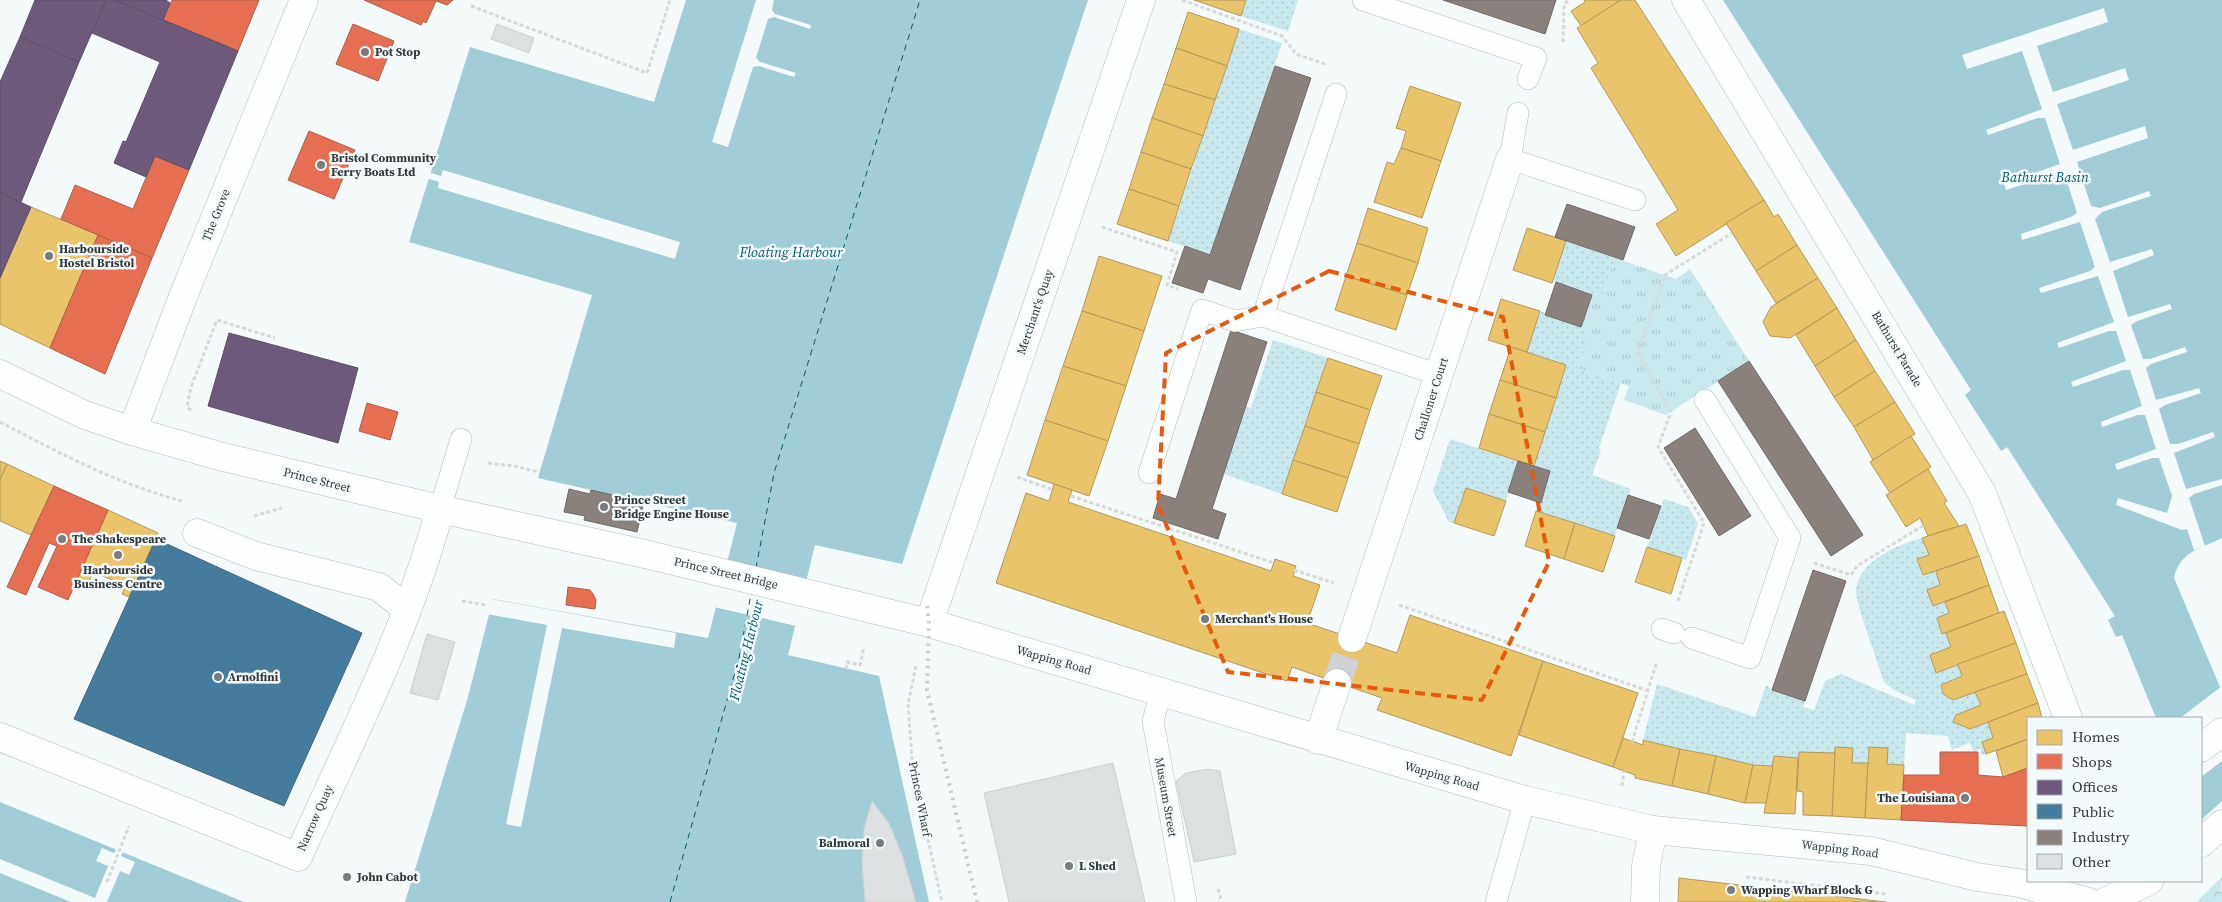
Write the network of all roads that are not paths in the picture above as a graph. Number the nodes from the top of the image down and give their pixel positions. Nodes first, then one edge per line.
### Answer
1 (304, 0) edge
2 (1141, 0) edge
3 (1363, 0) edge
4 (1686, 0) edge
5 (1528, 79) dead end
6 (1336, 94) dead end
7 (1518, 113) dead end
8 (1510, 159) junction
9 (1635, 200) dead end
10 (1264, 316) junction
11 (0, 374) edge
12 (1439, 375) junction
13 (1705, 400) dead end
14 (132, 431) junction
15 (461, 439) dead end
16 (1149, 473) dead end
17 (440, 510) junction
18 (197, 533) dead end
19 (645, 554) joint
20 (808, 592) joint
21 (407, 609) junction
22 (929, 623) junction
23 (1674, 633) road end
24 (1352, 638) tunnel mouth
25 (1338, 683) tunnel mouth
26 (1161, 692) junction
27 (2068, 717) edge
28 (2222, 732) edge
29 (0, 737) edge
30 (1318, 740) junction
31 (2202, 747) edge
32 (1525, 800) junction
33 (2222, 824) edge
34 (1653, 830) junction
35 (2202, 842) edge
36 (2101, 882) edge
37 (2147, 882) edge
38 (1186, 902) edge
39 (1496, 902) edge
40 (1645, 902) edge
41 (2090, 902) edge
42 (2099, 902) edge
43 (2104, 902) edge

1 - 14 street, The Grove
2 - 22 street, Merchant's Quay
3 - 5 lane
4 - 27 street, Bathurst Parade
6 - 10 lane
7 - 8 lane
8 - 9 lane
8 - 12 street, Challoner Court
10 - 12 lane
10 - 16 lane
11 - 14 street, Prince Street
12 - 24 street, Challoner Court
13 - 23 lane
14 - 17 street, Prince Street
15 - 17 lane
17 - 19 street, Prince Street
17 - 21 street, Narrow Quay
18 - 21 street
19 - 20 street, Prince Street Bridge
20 - 22 street, Wapping Road
21 - 29 street, Narrow Quay
22 - 26 street, Wapping Road
25 - 30 street
26 - 30 street, Wapping Road
26 - 38 lane, Museum Street
28 - 31 street
30 - 32 street, Wapping Road
32 - 34 street, Wapping Road
32 - 39 lane
33 - 35 street
34 - 40 street
34 - 41 street, Wapping Road
36 - 42 street
37 - 43 street

